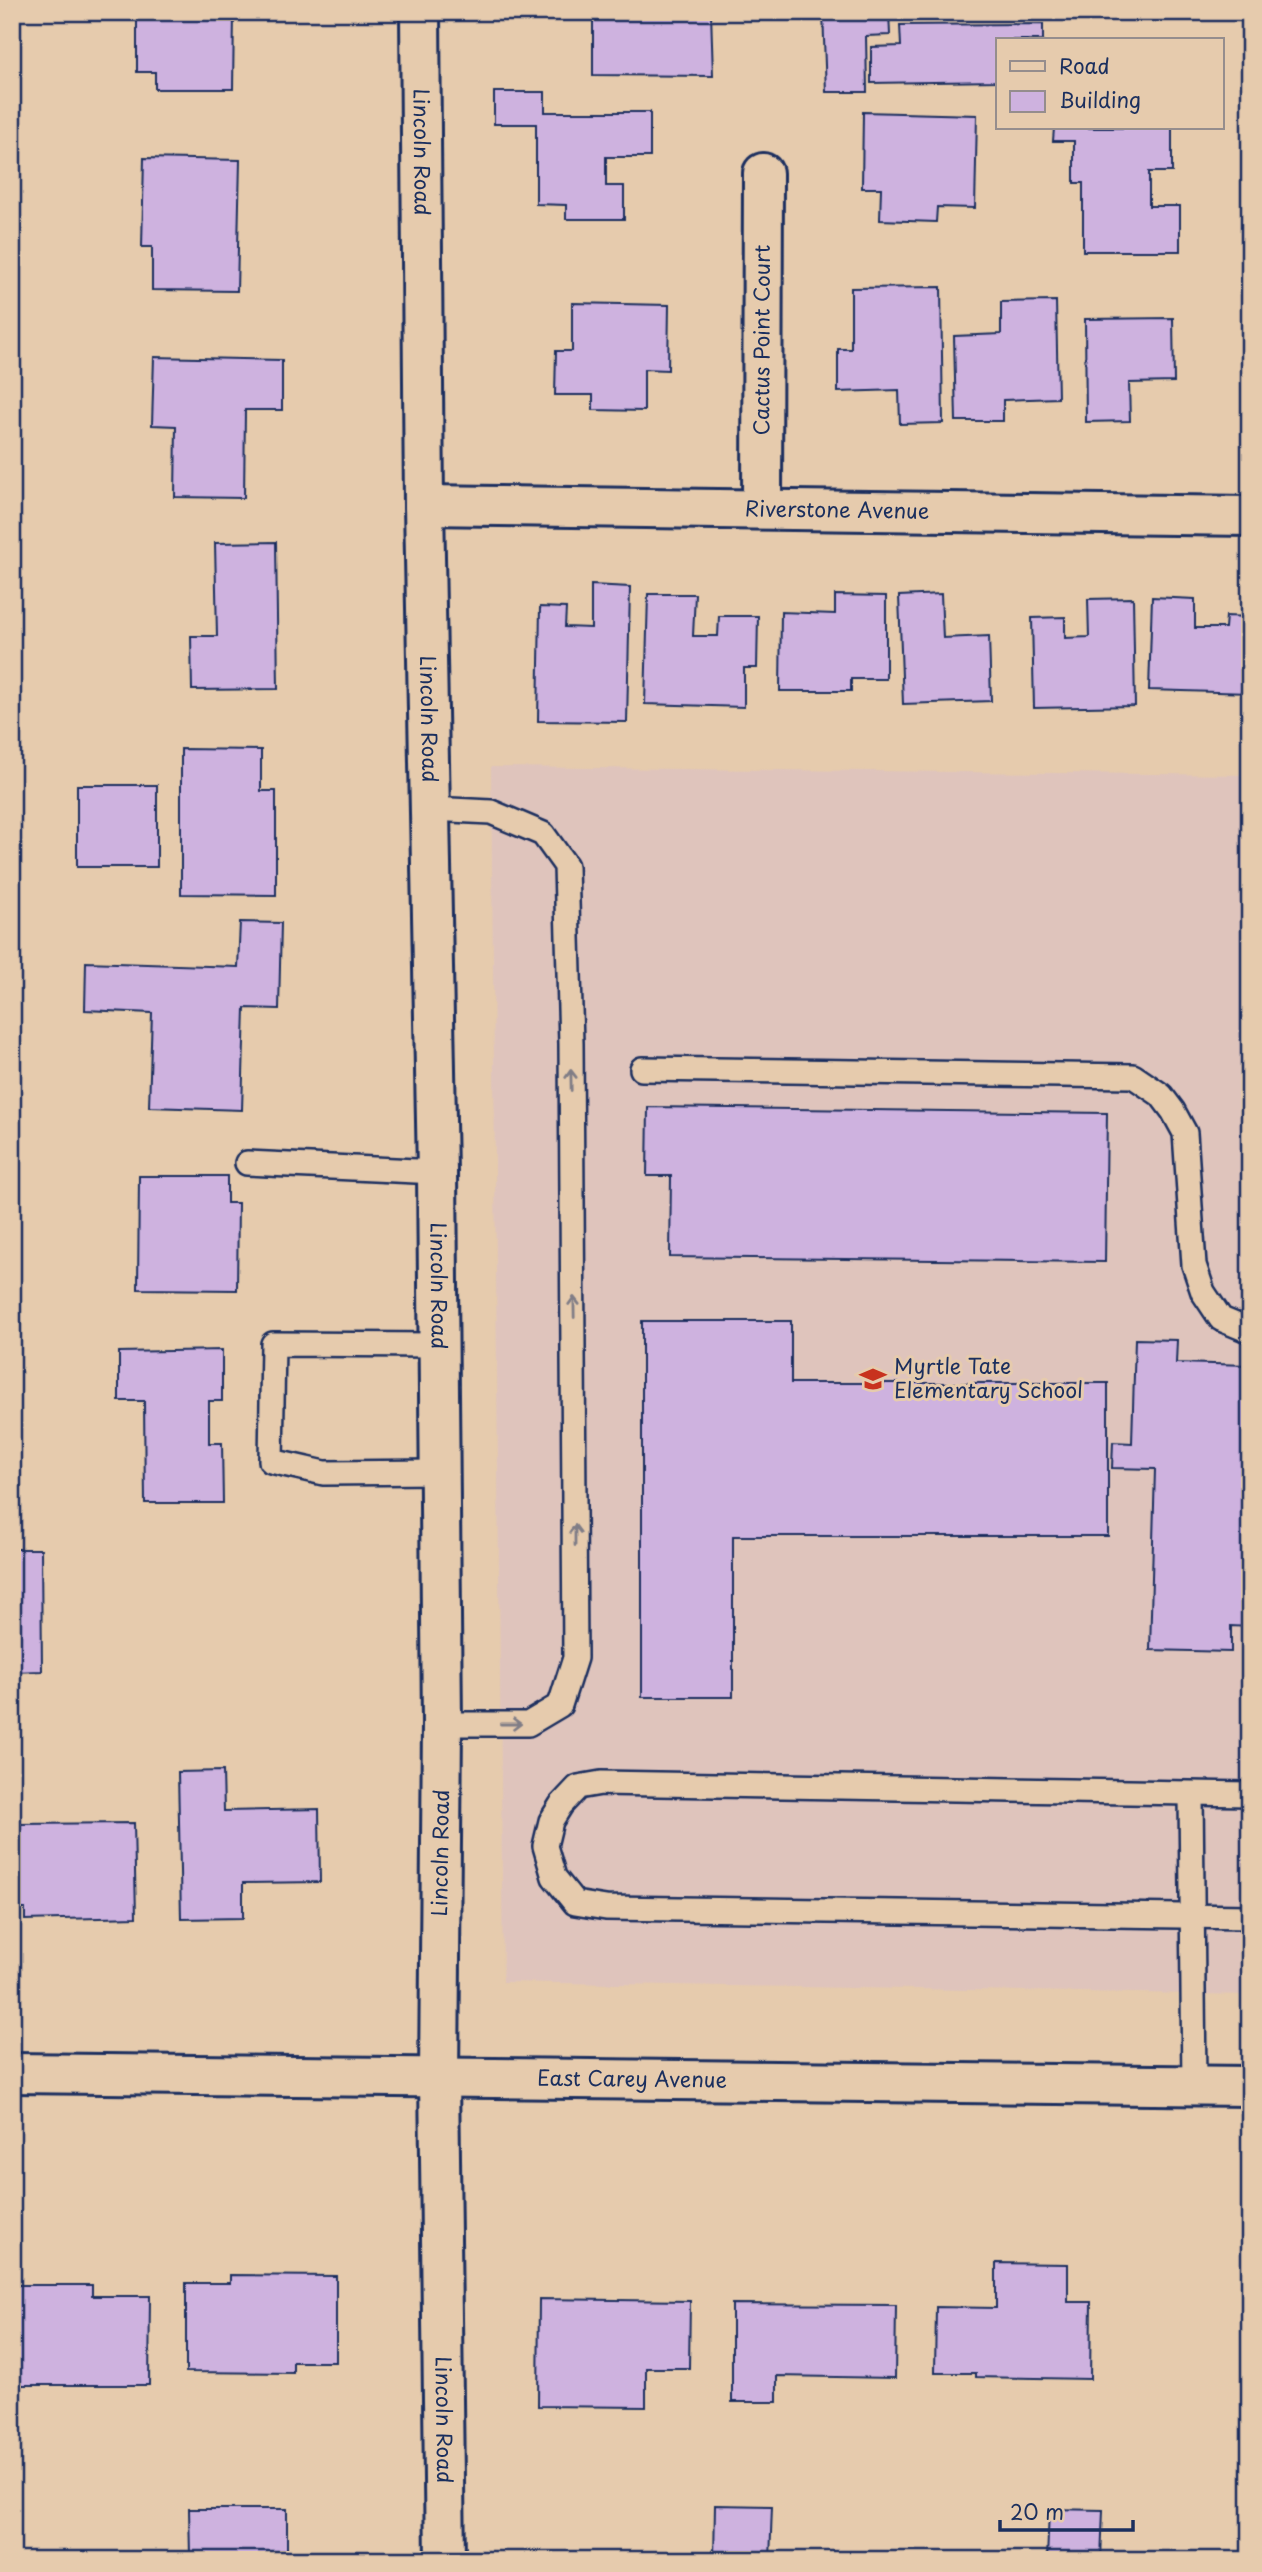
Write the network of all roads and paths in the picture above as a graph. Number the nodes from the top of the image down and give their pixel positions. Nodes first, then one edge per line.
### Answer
1 (420, 12) edge
2 (763, 173) dead end
3 (424, 505) junction
4 (762, 508) junction
5 (1250, 516) edge
6 (431, 809) junction
7 (642, 1069) dead end
8 (247, 1163) dead end
9 (437, 1172) junction
10 (1250, 1331) edge
11 (438, 1345) junction
12 (438, 1472) junction
13 (442, 1724) junction
14 (1250, 1794) edge
15 (1191, 1795) junction
16 (1191, 1916) junction
17 (1250, 1917) edge
18 (12, 2073) edge
19 (439, 2077) junction
20 (1194, 2085) junction
21 (1250, 2086) edge
22 (445, 2560) edge

1 - 3 street, Lincoln Road
2 - 4 street, Cactus Point Court
3 - 4 street, Riverstone Avenue
3 - 6 street, Lincoln Road
4 - 5 street, Riverstone Avenue
6 - 9 street, Lincoln Road
13 -> 6 lane
7 - 10 lane
8 - 9 lane
9 - 11 street, Lincoln Road
11 - 12 street, Lincoln Road
11 - 12 lane
12 - 13 street, Lincoln Road
13 - 19 street, Lincoln Road
14 - 15 lane
15 - 16 lane
15 - 16 lane
16 - 17 lane
16 - 20 lane
18 - 19 street, East Carey Avenue
19 - 20 street, East Carey Avenue
19 - 22 street, Lincoln Road
20 - 21 street, East Carey Avenue

